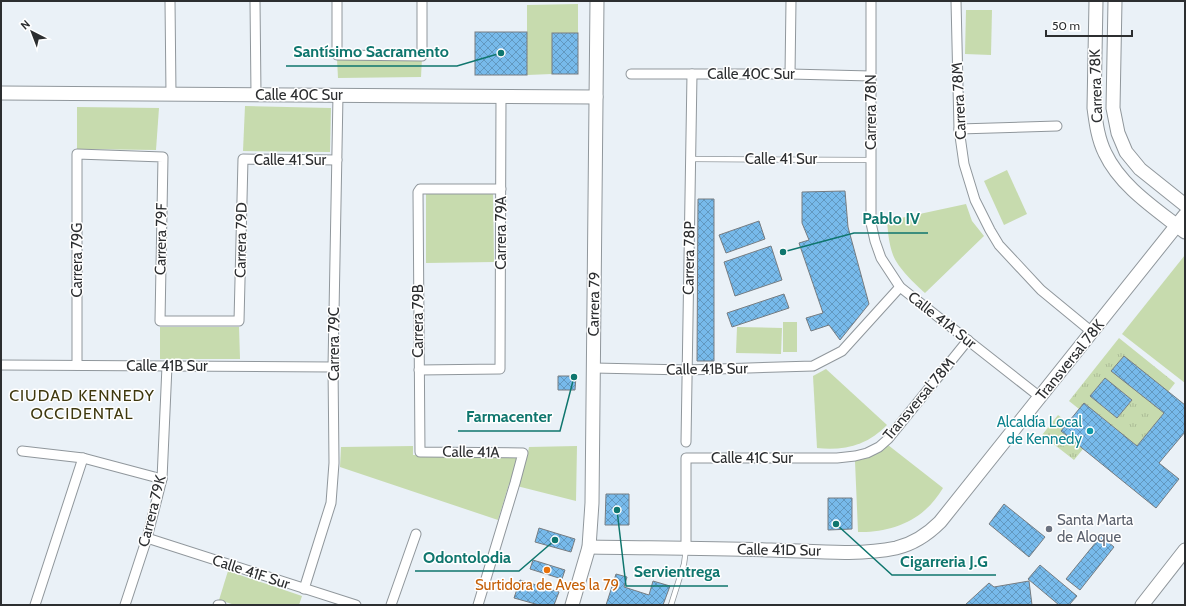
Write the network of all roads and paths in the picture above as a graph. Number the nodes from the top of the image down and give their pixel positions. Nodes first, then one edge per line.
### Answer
1 (170, 1) edge
2 (255, 1) edge
3 (337, 1) edge
4 (422, 1) edge
5 (597, 1) edge
6 (791, 1) edge
7 (871, 1) edge
8 (956, 1) edge
9 (1096, 1) edge
10 (1115, 1) edge
11 (631, 74) dead end
12 (692, 74) junction
13 (790, 74) junction
14 (871, 76) junction
15 (1, 93) edge
16 (171, 94) junction
17 (256, 94) junction
18 (338, 95) junction
19 (501, 96) junction
20 (596, 97) junction
21 (1057, 126) dead end
22 (959, 129) junction
23 (163, 157) joint
24 (243, 159) joint
25 (691, 159) junction
26 (337, 160) junction
27 (871, 160) junction
28 (501, 189) junction
29 (1185, 206) edge
30 (1185, 215) edge
31 (871, 223) joint
32 (1181, 229) edge
33 (900, 287) junction
34 (239, 321) joint
35 (1092, 332) junction
36 (968, 340) junction
37 (1, 365) edge
38 (77, 366) junction
39 (167, 366) junction
40 (333, 367) junction
41 (594, 368) junction
42 (419, 370) junction
43 (687, 370) junction
44 (1040, 397) junction
45 (686, 442) dead end
46 (22, 451) dead end
47 (420, 452) joint
48 (84, 458) junction
49 (818, 458) joint
50 (162, 479) junction
51 (416, 534) dead end
52 (147, 538) junction
53 (920, 538) joint
54 (589, 547) junction
55 (686, 548) junction
56 (1185, 550) edge
57 (304, 588) junction
58 (35, 605) edge
59 (125, 605) edge
60 (356, 605) edge
61 (391, 605) edge
62 (478, 605) edge
63 (572, 605) edge
64 (671, 605) edge
65 (1142, 605) edge

1 - 16 street
2 - 17 street
3 - 4 street
5 - 20 street, Carrera 79
6 - 13 street
7 - 14 street, Carrera 78N
8 - 22 street, Carrera 78M
9 - 32 street, Carrera 78K
10 - 29 street, Carrera 78K
11 - 12 street, Calle 40C Sur
12 - 13 street, Calle 40C Sur
12 - 25 street, Carrera 78P
13 - 14 street, Calle 40C Sur
14 - 27 street, Carrera 78N
15 - 16 street, Calle 40C Sur
16 - 17 street, Calle 40C Sur
17 - 18 street, Calle 40C Sur
18 - 19 street, Calle 40C Sur
18 - 26 street, Carrera 79C
19 - 20 street, Calle 40C Sur
19 - 28 street, Carrera 79A
20 - 41 street, Carrera 79
21 - 22 street
22 - 35 street, Carrera 78M
23 - 34 street, Carrera 79F
23 - 38 street, Carrera 79G
24 - 26 street, Calle 41 Sur
24 - 34 street, Carrera 79D
25 - 27 lane, Calle 41 Sur
25 - 43 street, Carrera 78P
26 - 40 street, Carrera 79C
27 - 31 street, Carrera 78N
28 - 42 street, Carrera 79A
28 - 42 street, Carrera 79B
30 - 32 street, Transversal 78K
31 - 33 street, Calle 41A Sur
32 - 35 street, Transversal 78K
33 - 36 street, Calle 41A Sur
33 - 43 street, Calle 41B Sur
35 - 44 street, Transversal 78K
36 - 44 street, Calle 41A Sur
36 - 49 street, Transversal 78M
37 - 38 street, Calle 41B Sur
38 - 39 street, Calle 41B Sur
39 - 40 street, Calle 41B Sur
39 - 50 street, Carrera 79K
40 - 57 street, Carrera 79C
41 - 43 street, Calle 41B Sur
41 - 54 street, Carrera 79
42 - 47 street, Carrera 79B
43 - 45 street, Carrera 78P
44 - 53 street, Transversal 78K
46 - 48 street
47 - 62 street, Calle 41A
48 - 50 street
48 - 58 street
49 - 55 street, Calle 41C Sur
50 - 52 street, Carrera 79K
51 - 61 street
52 - 57 street, Calle 41F Sur
52 - 59 street, Carrera 79K
53 - 55 street, Calle 41D Sur
54 - 55 street, Calle 41D Sur
54 - 63 street, Carrera 79
55 - 64 lane
56 - 65 street
57 - 60 street, Calle 41F Sur

